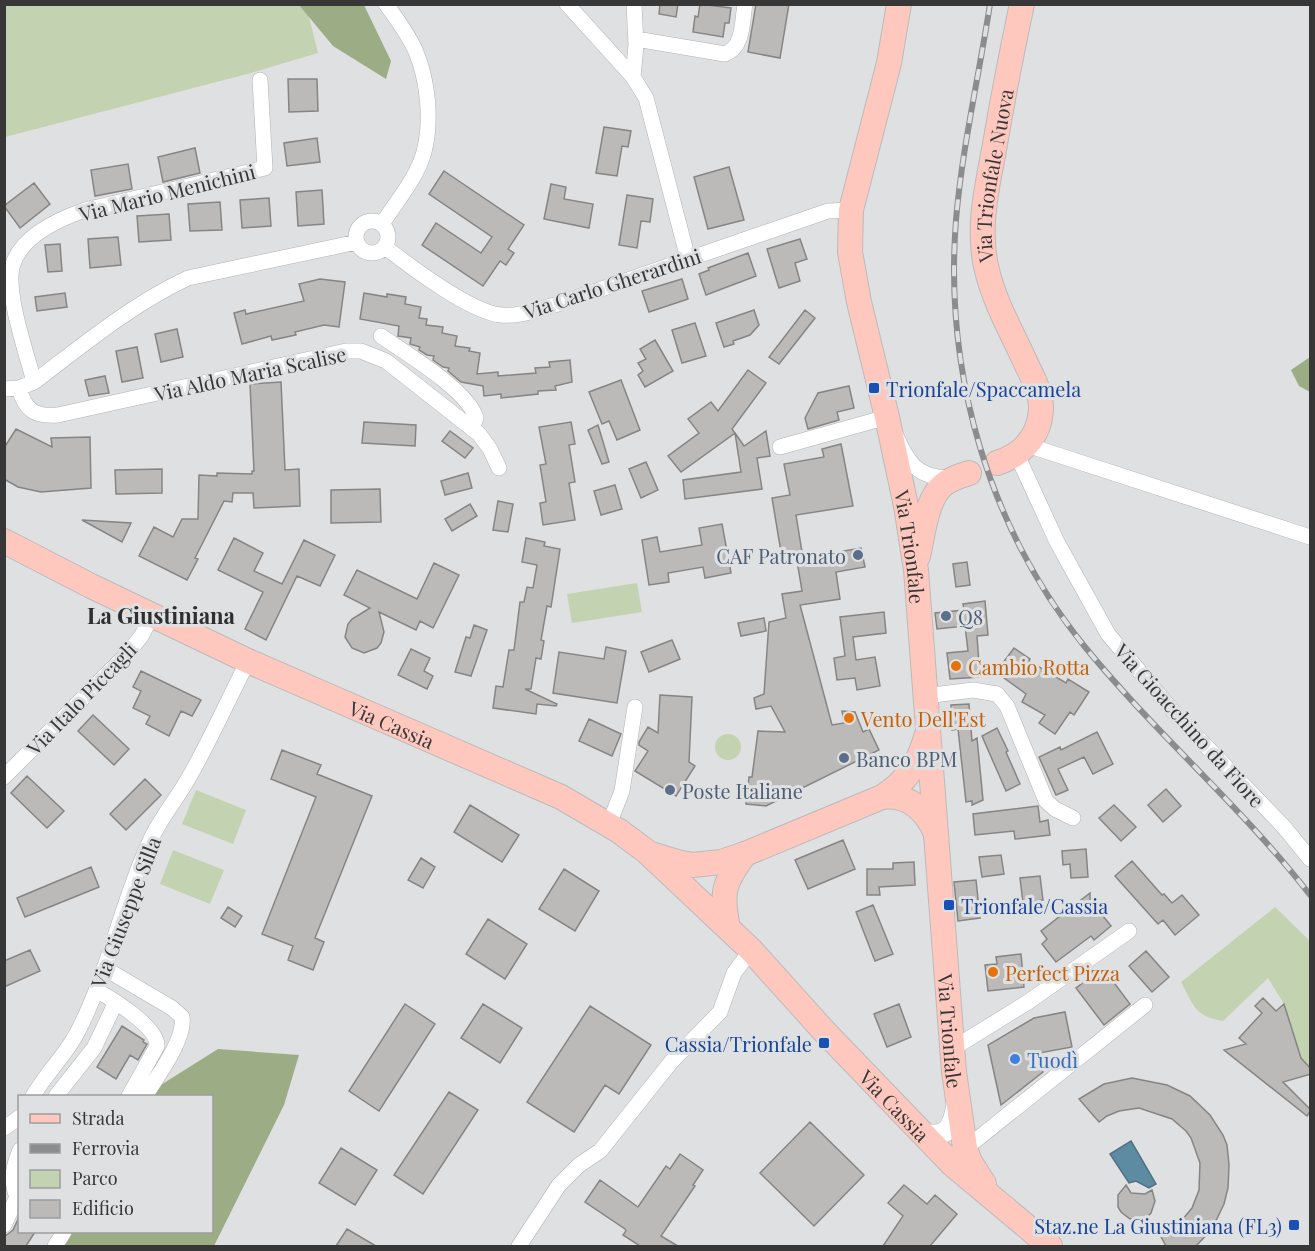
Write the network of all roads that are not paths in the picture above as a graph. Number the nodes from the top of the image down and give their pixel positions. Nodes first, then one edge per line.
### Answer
1 (386, 4) edge
2 (567, 4) edge
3 (634, 4) edge
4 (745, 4) edge
5 (899, 4) edge
6 (1022, 4) edge
7 (636, 39) junction
8 (633, 77) junction
9 (260, 80) dead end
10 (851, 210) junction
11 (381, 224) junction
12 (357, 242) junction
13 (385, 247) junction
14 (688, 259) junction
15 (381, 336) dead end
16 (34, 382) junction
17 (12, 388) edge
18 (887, 417) junction
19 (472, 429) junction
20 (780, 447) dead end
21 (1014, 454) junction
22 (499, 468) dead end
23 (961, 476) joint
24 (1311, 537) edge
25 (4, 541) edge
26 (916, 570) junction
27 (152, 615) junction
28 (248, 661) junction
29 (925, 696) junction
30 (635, 707) dead end
31 (928, 732) junction
32 (4, 777) edge
33 (882, 797) junction
34 (1073, 818) dead end
35 (609, 824) junction
36 (936, 834) junction
37 (646, 850) junction
38 (745, 854) junction
39 (1311, 859) edge
40 (728, 928) junction
41 (1129, 931) dead end
42 (751, 950) junction
43 (104, 968) junction
44 (96, 990) junction
45 (116, 1002) junction
46 (1145, 1005) dead end
47 (952, 1049) junction
48 (34, 1095) edge
49 (57, 1095) edge
50 (130, 1095) edge
51 (146, 1095) edge
52 (958, 1100) junction
53 (18, 1118) edge
54 (4, 1128) edge
55 (925, 1135) junction
56 (965, 1148) junction
57 (942, 1153) junction
58 (18, 1154) edge
59 (996, 1200) junction
60 (4, 1225) edge
61 (63, 1233) edge
62 (55, 1246) edge
63 (519, 1246) edge
64 (1048, 1246) edge

1 - 11 street
2 - 8 street
3 - 7 street
4 - 7 street
5 - 10 main road, Via Trionfale
6 - 21 main road, Via Trionfale Nuova
7 - 8 street
8 - 14 street
9 - 16 street, Via Mario Menichini
10 - 14 street, Via Carlo Gherardini
10 - 18 main road, Via Trionfale
11 - 12 street
11 - 13 street
12 - 13 street
12 - 16 street
13 - 14 street, Via Carlo Gherardini
15 - 19 street, Via Aldo Maria Scalise
16 - 17 street
17 - 19 street, Via Aldo Maria Scalise
18 - 20 street
18 - 23 street
18 - 26 main road, Via Trionfale
19 - 22 street, Via Aldo Maria Scalise
21 - 24 street
21 - 39 street, Via Gioacchino da Fiore
23 - 26 main road
25 - 27 main road, Via Cassia
26 - 29 main road, Via Trionfale
27 - 28 main road, Via Cassia
27 - 32 street, Via Italo Piccagli
28 - 35 main road, Via Cassia
28 - 43 street, Via Giuseppe Silla
29 - 31 main road, Via Trionfale
29 - 34 street
30 - 35 street
31 - 33 main road
31 - 36 main road, Via Trionfale
33 - 36 main road
33 - 38 main road
35 - 37 main road, Via Cassia
36 - 47 main road, Via Trionfale
37 - 38 main road
37 - 40 main road, Via Cassia
38 - 40 main road
40 - 42 main road, Via Cassia
41 - 47 street
42 - 55 main road, Via Cassia
42 - 63 street
43 - 44 street, Via Giuseppe Silla
43 - 51 street
44 - 45 street
44 - 48 street, Via Giuseppe Silla
45 - 49 street
45 - 50 street
46 - 56 street
47 - 52 main road, Via Trionfale
52 - 55 street, Via Trionfale
52 - 56 main road, Via Trionfale
53 - 54 street
55 - 57 main road, Via Cassia
56 - 57 street
56 - 59 main road, Via Trionfale
57 - 59 main road, Via Cassia
58 - 60 street
59 - 64 main road, Via Cassia
61 - 62 street

